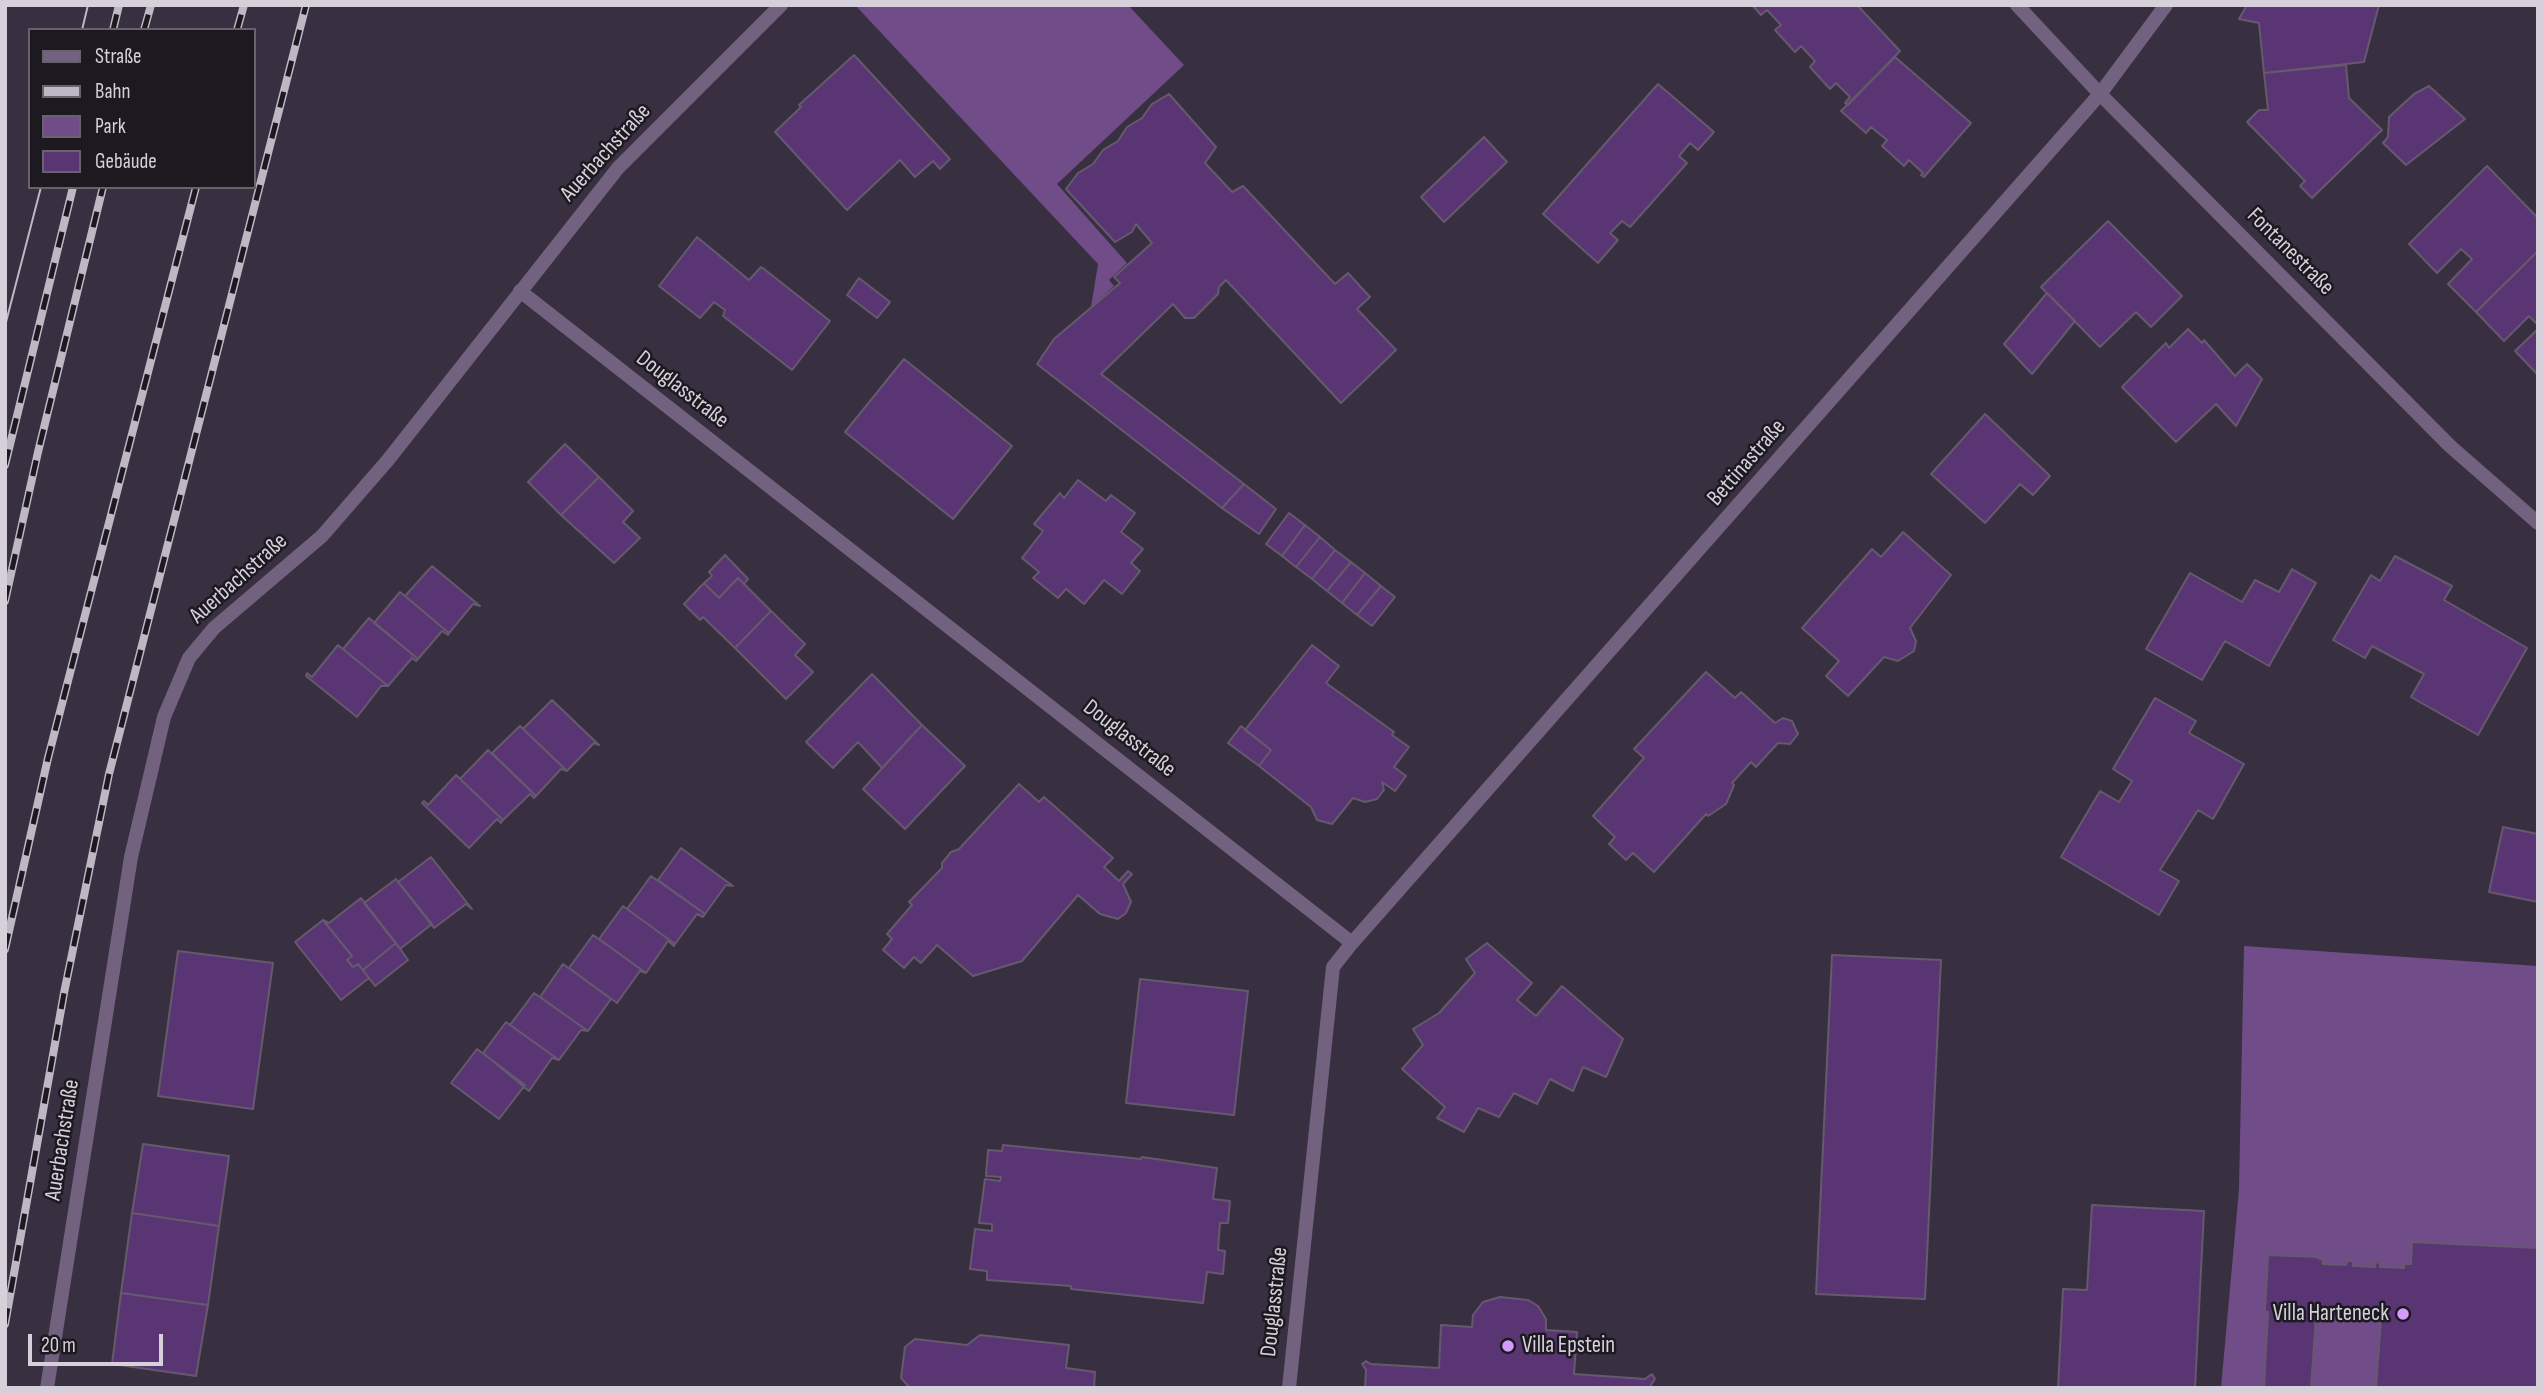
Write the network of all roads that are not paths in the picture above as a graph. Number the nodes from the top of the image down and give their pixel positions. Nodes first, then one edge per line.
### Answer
1 (781, 5) edge
2 (2017, 5) edge
3 (2166, 5) edge
4 (2100, 94) junction
5 (520, 291) junction
6 (2538, 523) edge
7 (1352, 943) junction
8 (47, 1388) edge
9 (1289, 1388) edge

1 - 5 street, Auerbachstraße
2 - 4 street, Fontanestraße
3 - 4 street, Bettinastraße
4 - 6 street, Fontanestraße
4 - 7 street, Bettinastraße
5 - 7 street, Douglasstraße
5 - 8 street, Auerbachstraße
7 - 9 street, Douglasstraße

